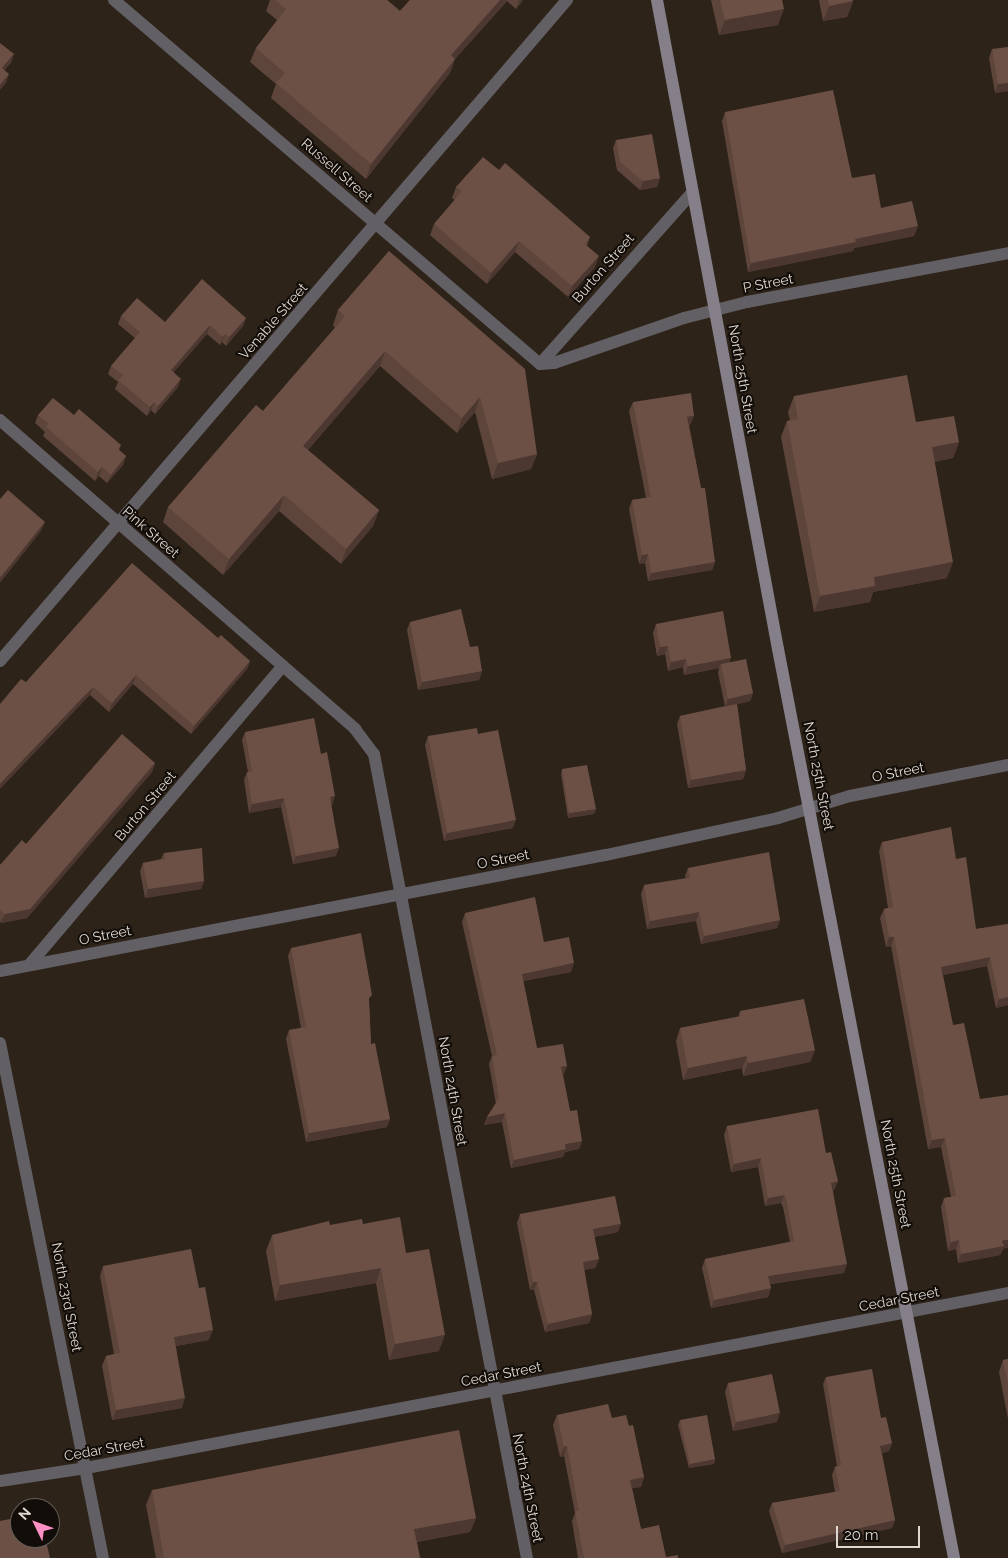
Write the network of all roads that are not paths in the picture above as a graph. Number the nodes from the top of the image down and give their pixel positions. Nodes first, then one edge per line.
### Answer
1 (114, 0) edge
2 (567, 0) edge
3 (657, 0) edge
4 (692, 193) junction
5 (377, 224) junction
6 (1008, 253) edge
7 (716, 310) junction
8 (540, 364) junction
9 (0, 420) edge
10 (119, 524) junction
11 (0, 661) edge
12 (283, 666) junction
13 (1008, 766) edge
14 (810, 808) junction
15 (401, 894) junction
16 (30, 964) junction
17 (0, 971) edge
18 (0, 1042) edge
19 (1008, 1293) edge
20 (907, 1312) junction
21 (493, 1391) junction
22 (86, 1468) junction
23 (0, 1481) edge
24 (103, 1558) edge
25 (527, 1558) edge
26 (954, 1558) edge

1 - 5 street, Russell Street
2 - 5 street, Venable Street
3 - 4 main road, North 25th Street
4 - 7 main road, North 25th Street
4 - 8 street, Burton Street
5 - 8 street, Russell Street
5 - 10 street, Venable Street
6 - 7 street, P Street
7 - 8 street, P Street
7 - 14 main road, North 25th Street
9 - 10 street, Pink Street
10 - 11 street, Venable Street
10 - 12 street, Pink Street
12 - 15 street, North 24th Street
12 - 16 street, Burton Street
13 - 14 street, O Street
14 - 15 street, O Street
14 - 20 main road, North 25th Street
15 - 16 street, O Street
15 - 21 street, North 24th Street
16 - 17 street, O Street
18 - 22 street, North 23rd Street
19 - 20 street, Cedar Street
20 - 21 street, Cedar Street
20 - 26 main road, North 25th Street
21 - 22 street, Cedar Street
21 - 25 street, North 24th Street
22 - 23 street, Cedar Street
22 - 24 street, North 23rd Street

